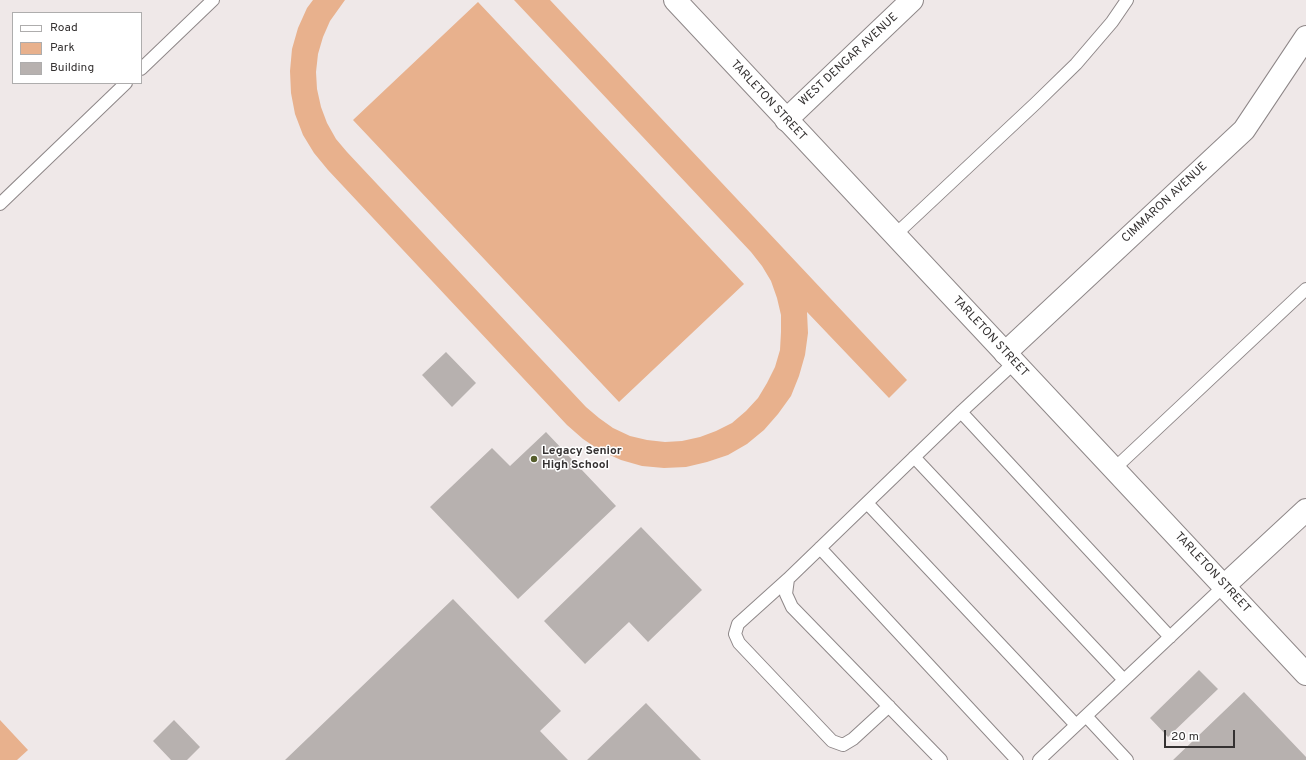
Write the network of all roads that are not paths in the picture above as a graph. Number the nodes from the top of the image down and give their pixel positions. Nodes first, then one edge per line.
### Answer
1 (213, 0) edge
2 (675, 0) edge
3 (912, 0) edge
4 (1127, 0) edge
5 (1306, 37) edge
6 (142, 68) edge
7 (125, 84) edge
8 (786, 120) junction
9 (0, 204) edge
10 (894, 235) junction
11 (1306, 288) edge
12 (1009, 358) junction
13 (961, 412) junction
14 (914, 457) junction
15 (1114, 468) junction
16 (867, 503) junction
17 (1306, 510) edge
18 (820, 548) junction
19 (788, 579) junction
20 (1224, 586) junction
21 (1170, 637) junction
22 (1306, 674) edge
23 (1124, 680) junction
24 (889, 706) junction
25 (1086, 716) junction
26 (1076, 725) junction
27 (941, 760) edge
28 (1017, 760) edge
29 (1039, 760) edge
30 (1127, 760) edge

1 - 6 lane
2 - 8 street, TARLETON STREET
3 - 8 street, WEST DENGAR AVENUE
4 - 10 lane
5 - 12 street, CIMMARON AVENUE
7 - 9 lane
8 - 10 street, TARLETON STREET
10 - 12 street, TARLETON STREET
11 - 15 lane
12 - 13 lane
12 - 15 street, TARLETON STREET
13 - 14 lane
13 - 21 lane
14 - 16 lane
14 - 23 lane
15 - 20 street, TARLETON STREET
16 - 18 lane
16 - 26 lane
17 - 20 street
18 - 19 lane
18 - 28 lane
19 - 24 lane
19 - 24 lane
20 - 21 lane
20 - 22 street, TARLETON STREET
21 - 23 lane
23 - 25 lane
24 - 27 lane
25 - 26 lane
25 - 30 lane
26 - 29 lane

